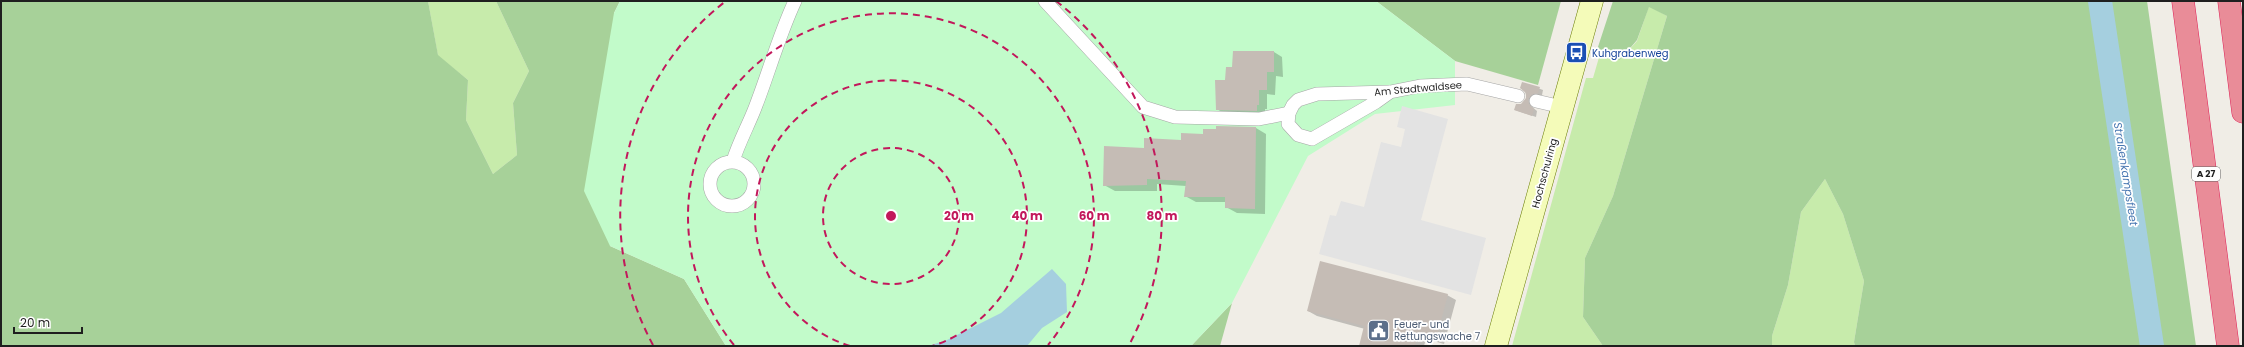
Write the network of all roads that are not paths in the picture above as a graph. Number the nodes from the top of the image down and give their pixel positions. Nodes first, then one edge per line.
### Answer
1 (795, 1) edge
2 (1045, 1) edge
3 (1592, 1) edge
4 (2183, 1) edge
5 (2228, 1) edge
6 (1390, 92) junction
7 (1518, 96) dead end
8 (1536, 101) dead end
9 (1562, 107) junction
10 (2243, 112) edge
11 (1289, 113) junction
12 (733, 161) dead end
13 (1496, 346) edge
14 (2228, 346) edge

1 - 12 lane
2 - 11 lane
3 - 9 street, Hochschulring
4 - 14 highway, A 27
5 - 10 highway
6 - 7 lane, Am Stadtwaldsee
6 - 11 lane, Am Stadtwaldsee
6 - 11 lane
8 - 9 lane
9 - 13 street, Hochschulring

